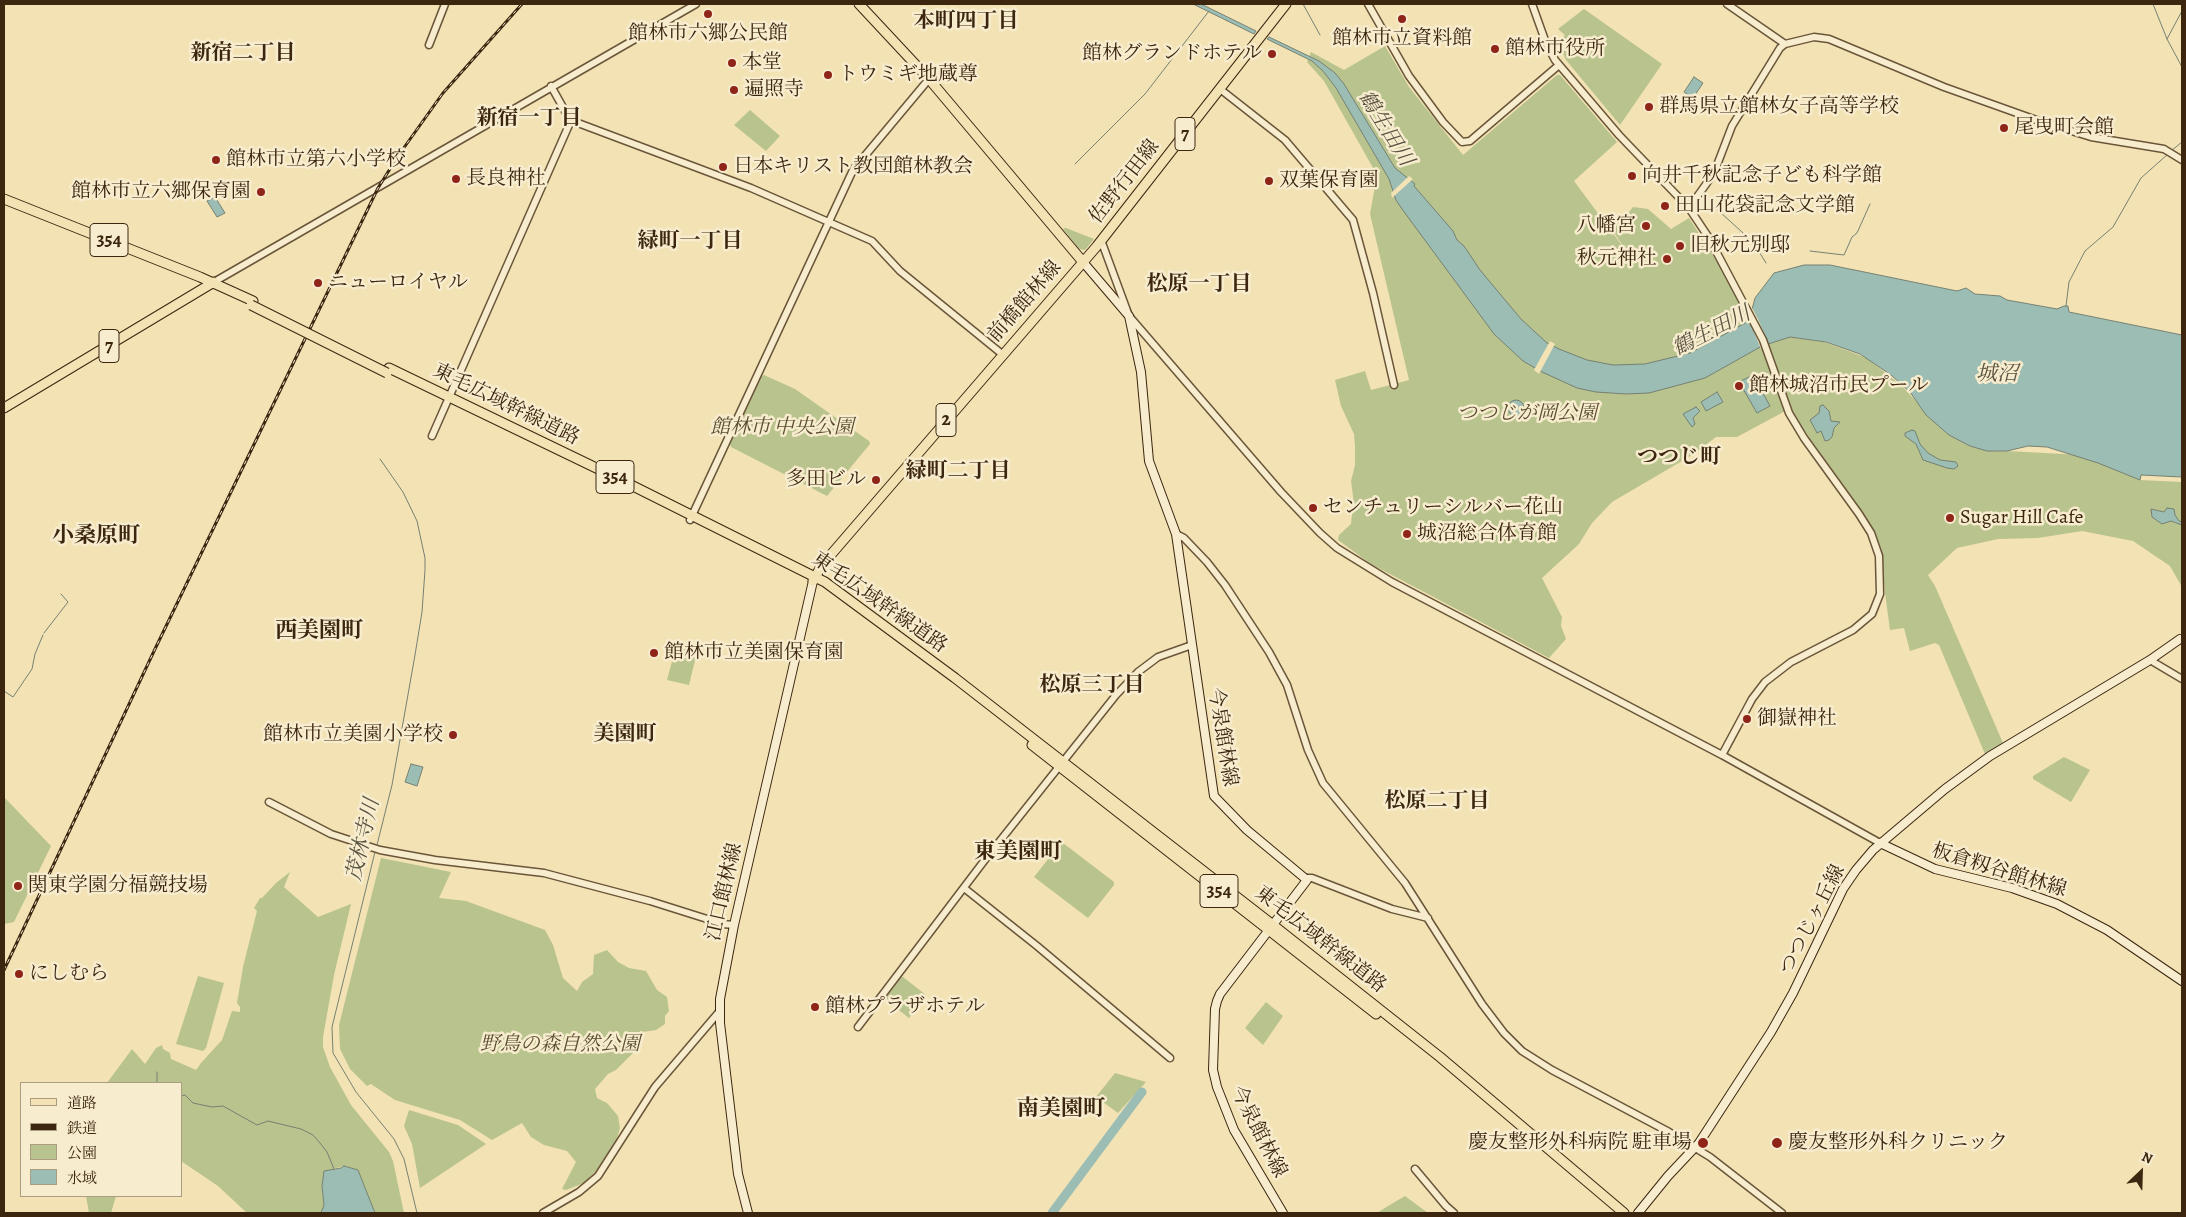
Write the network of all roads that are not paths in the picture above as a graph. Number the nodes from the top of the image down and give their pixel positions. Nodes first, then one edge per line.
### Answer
1 (444, 4) edge
2 (696, 4) edge
3 (859, 4) edge
4 (1286, 4) edge
5 (1368, 4) edge
6 (1532, 4) edge
7 (1726, 4) edge
8 (1784, 44) junction
9 (429, 45) dead end
10 (1559, 65) junction
11 (929, 79) junction
12 (551, 86) junction
13 (1220, 89) junction
14 (570, 120) junction
15 (2182, 160) edge
16 (4, 199) edge
17 (4, 204) edge
18 (1688, 208) junction
19 (829, 222) junction
20 (1101, 240) junction
21 (1082, 262) junction
22 (211, 284) junction
23 (1129, 316) junction
24 (1002, 354) junction
25 (1394, 385) dead end
26 (449, 400) junction
27 (4, 408) edge
28 (432, 436) dead end
29 (691, 518) junction
30 (1176, 534) junction
31 (814, 578) junction
32 (2180, 639) dead end
33 (1192, 645) junction
34 (2150, 660) junction
35 (2182, 679) edge
36 (1722, 755) junction
37 (1061, 764) junction
38 (269, 802) dead end
39 (1880, 843) junction
40 (1306, 878) junction
41 (964, 888) junction
42 (1428, 918) junction
43 (734, 925) junction
44 (1271, 927) junction
45 (2182, 981) edge
46 (719, 1012) junction
47 (858, 1027) dead end
48 (1170, 1058) dead end
49 (1695, 1148) junction
50 (1415, 1169) dead end
51 (543, 1213) edge
52 (748, 1213) edge
53 (1283, 1213) edge
54 (1454, 1213) edge
55 (1615, 1213) edge
56 (1624, 1213) edge
57 (1638, 1213) edge
58 (1782, 1213) edge

1 - 9 street
2 - 12 street
3 - 11 main road, 前橋館林線
4 - 13 main road, 佐野行田線 / 7
5 - 10 street
6 - 10 street
7 - 8 street
8 - 15 street
8 - 18 street
10 - 18 street
11 - 19 street
11 - 21 main road, 前橋館林線
12 - 14 street
12 - 22 street
13 - 20 main road, 佐野行田線 / 7
13 - 25 street
14 - 19 street
14 - 26 street
16 - 22 main road, 東毛広域幹線道路 / 354
17 - 22 main road, 東毛広域幹線道路 / 354
18 - 36 street
19 - 24 street
19 - 29 street
20 - 21 main road, 佐野行田線 / 7
20 - 23 street
21 - 23 main road, 今泉館林線
21 - 24 main road, 前橋館林線 / 2
22 - 26 main road, 東毛広域幹線道路 / 354
22 - 27 main road, 7
23 - 30 main road, 今泉館林線
23 - 36 street
24 - 31 main road, 前橋館林線 / 2
26 - 28 street
26 - 29 main road, 東毛広域幹線道路 / 354
29 - 31 main road, 東毛広域幹線道路 / 354
30 - 33 main road, 今泉館林線
30 - 42 street
31 - 37 main road, 東毛広域幹線道路 / 354
31 - 43 main road, 江口館林線
32 - 34 main road, つつじヶ丘線
33 - 37 street
33 - 40 main road, 今泉館林線
34 - 35 street
34 - 39 main road, つつじヶ丘線
36 - 39 street
37 - 41 street
37 - 44 main road, 東毛広域幹線道路 / 354
38 - 43 street
39 - 45 main road, 板倉籾谷館林線
39 - 49 main road, つつじヶ丘線
40 - 42 street
40 - 44 main road, 今泉館林線
41 - 47 street
41 - 48 street
42 - 49 street
43 - 46 main road, 江口館林線
44 - 53 main road, 今泉館林線
44 - 55 main road, 東毛広域幹線道路 / 354
44 - 56 main road, 東毛広域幹線道路 / 354
46 - 51 street
46 - 52 main road, 江口館林線
49 - 57 main road, つつじヶ丘線
49 - 58 street
50 - 54 street

